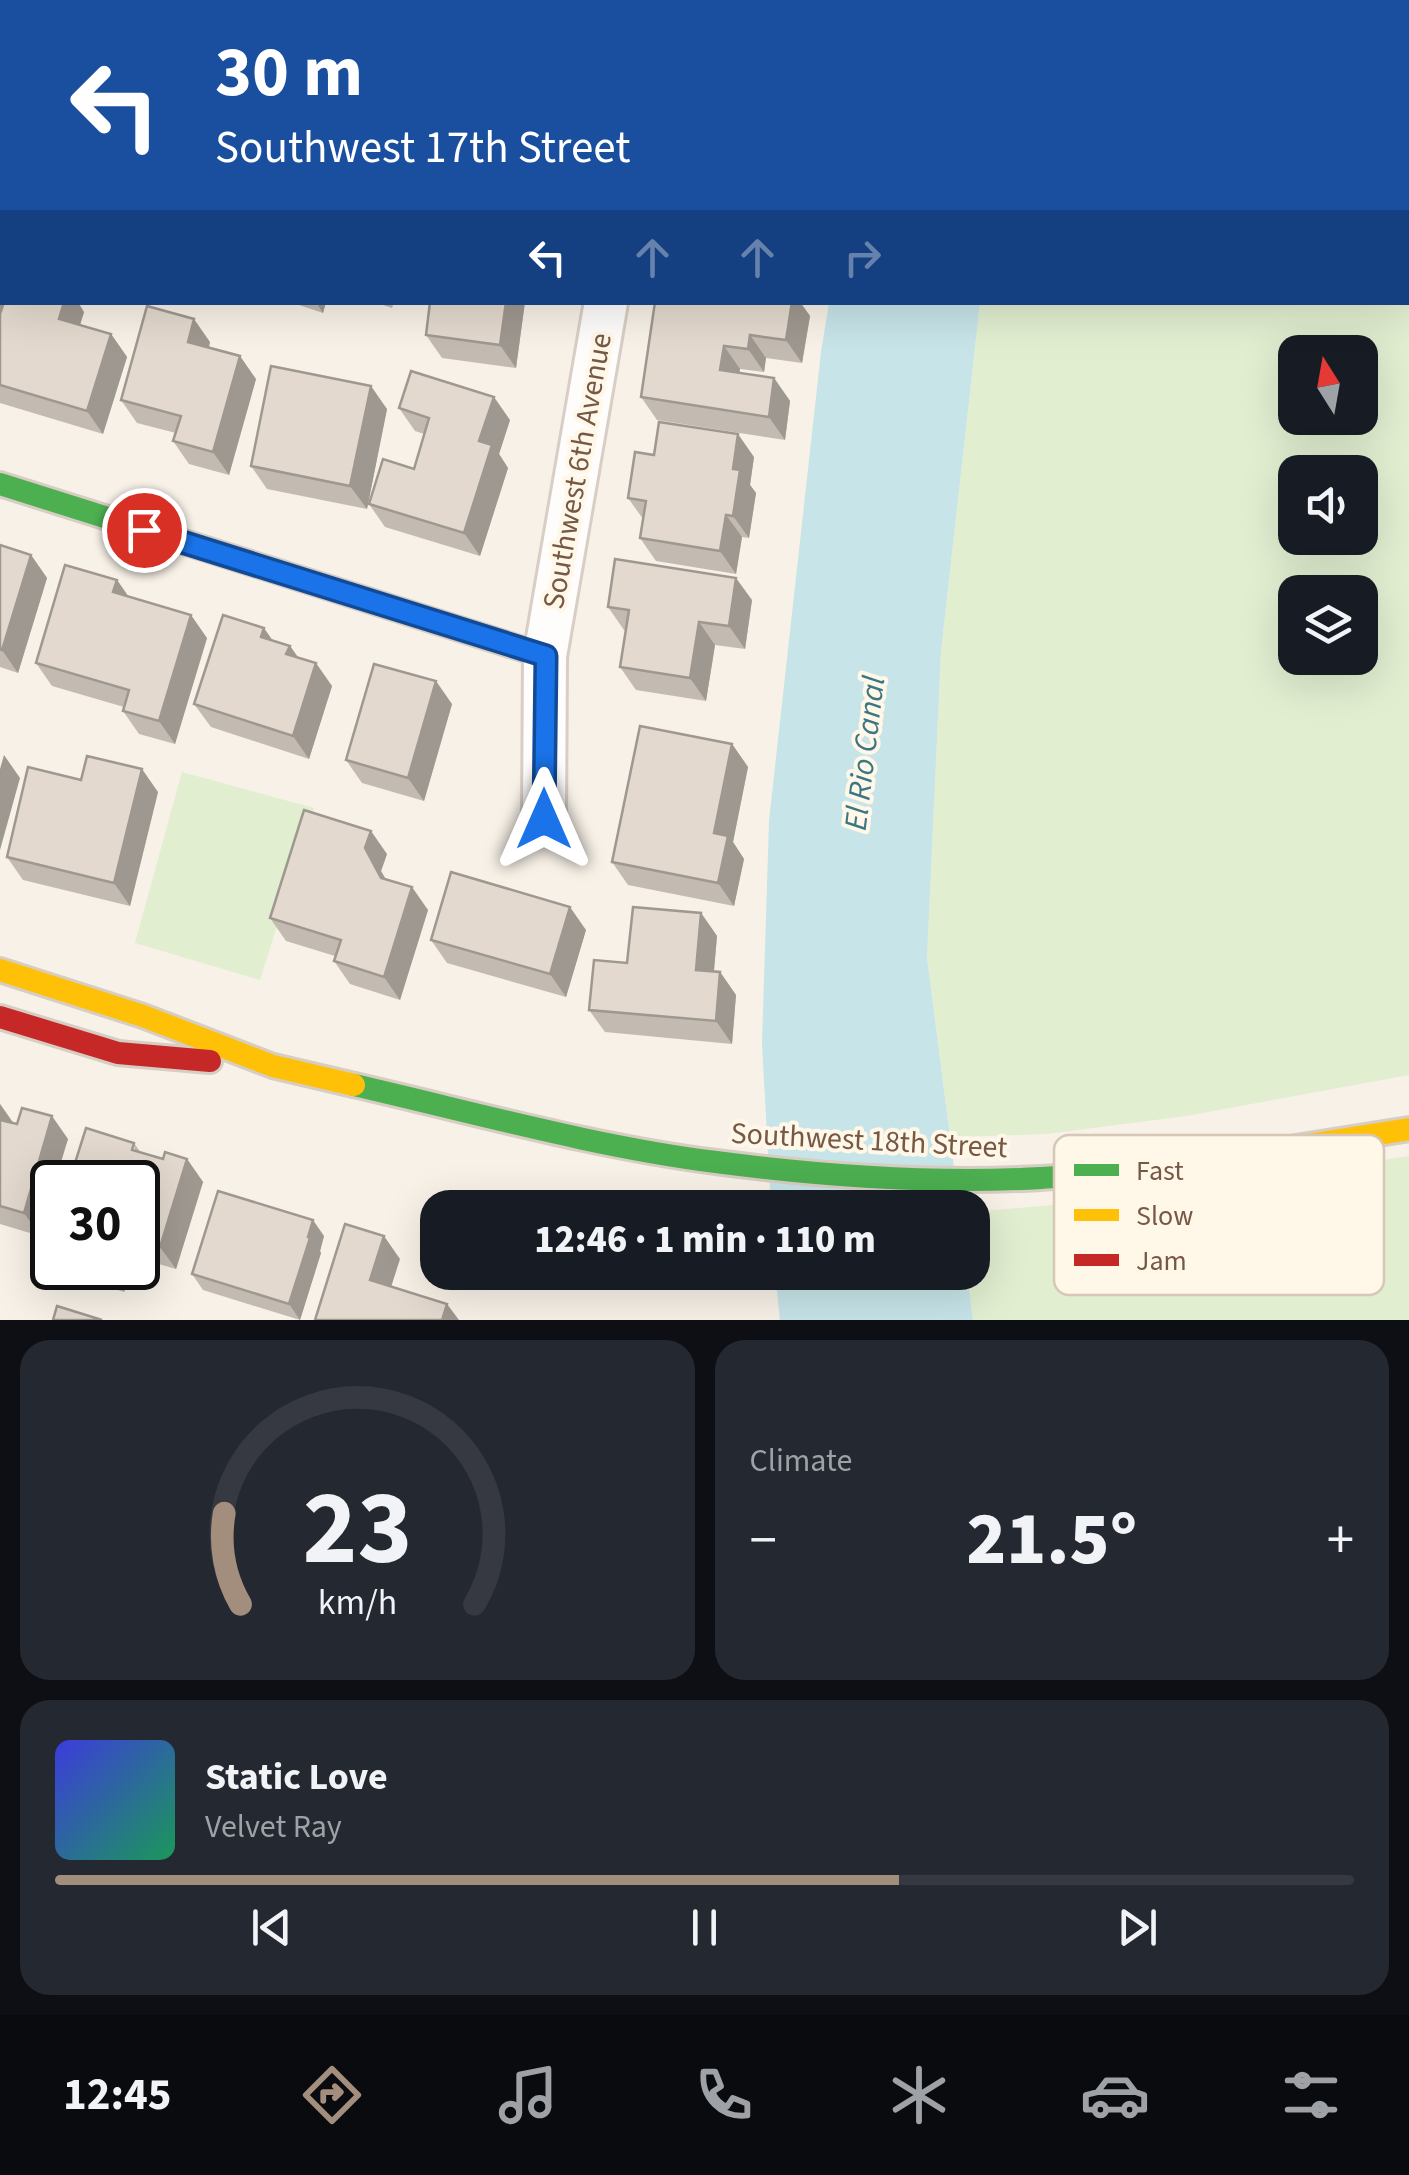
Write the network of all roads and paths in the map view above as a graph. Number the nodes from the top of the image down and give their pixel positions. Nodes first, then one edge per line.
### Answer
1 (605, 305) edge
2 (0, 484) edge
3 (546, 656) junction
4 (544, 819) dead end
5 (0, 970) edge
6 (0, 1016) edge
7 (273, 1066) junction
8 (1409, 1129) edge
9 (1372, 1135) edge
10 (1054, 1177) edge

1 - 3 street, Southwest 6th Avenue
2 - 3 main road
3 - 4 street, Southwest 6th Avenue
5 - 7 main road, Southwest 18th Street
6 - 7 main road, Southwest 18th Street
7 - 10 main road, Southwest 18th Street
8 - 9 main road, Southwest 18th Street

